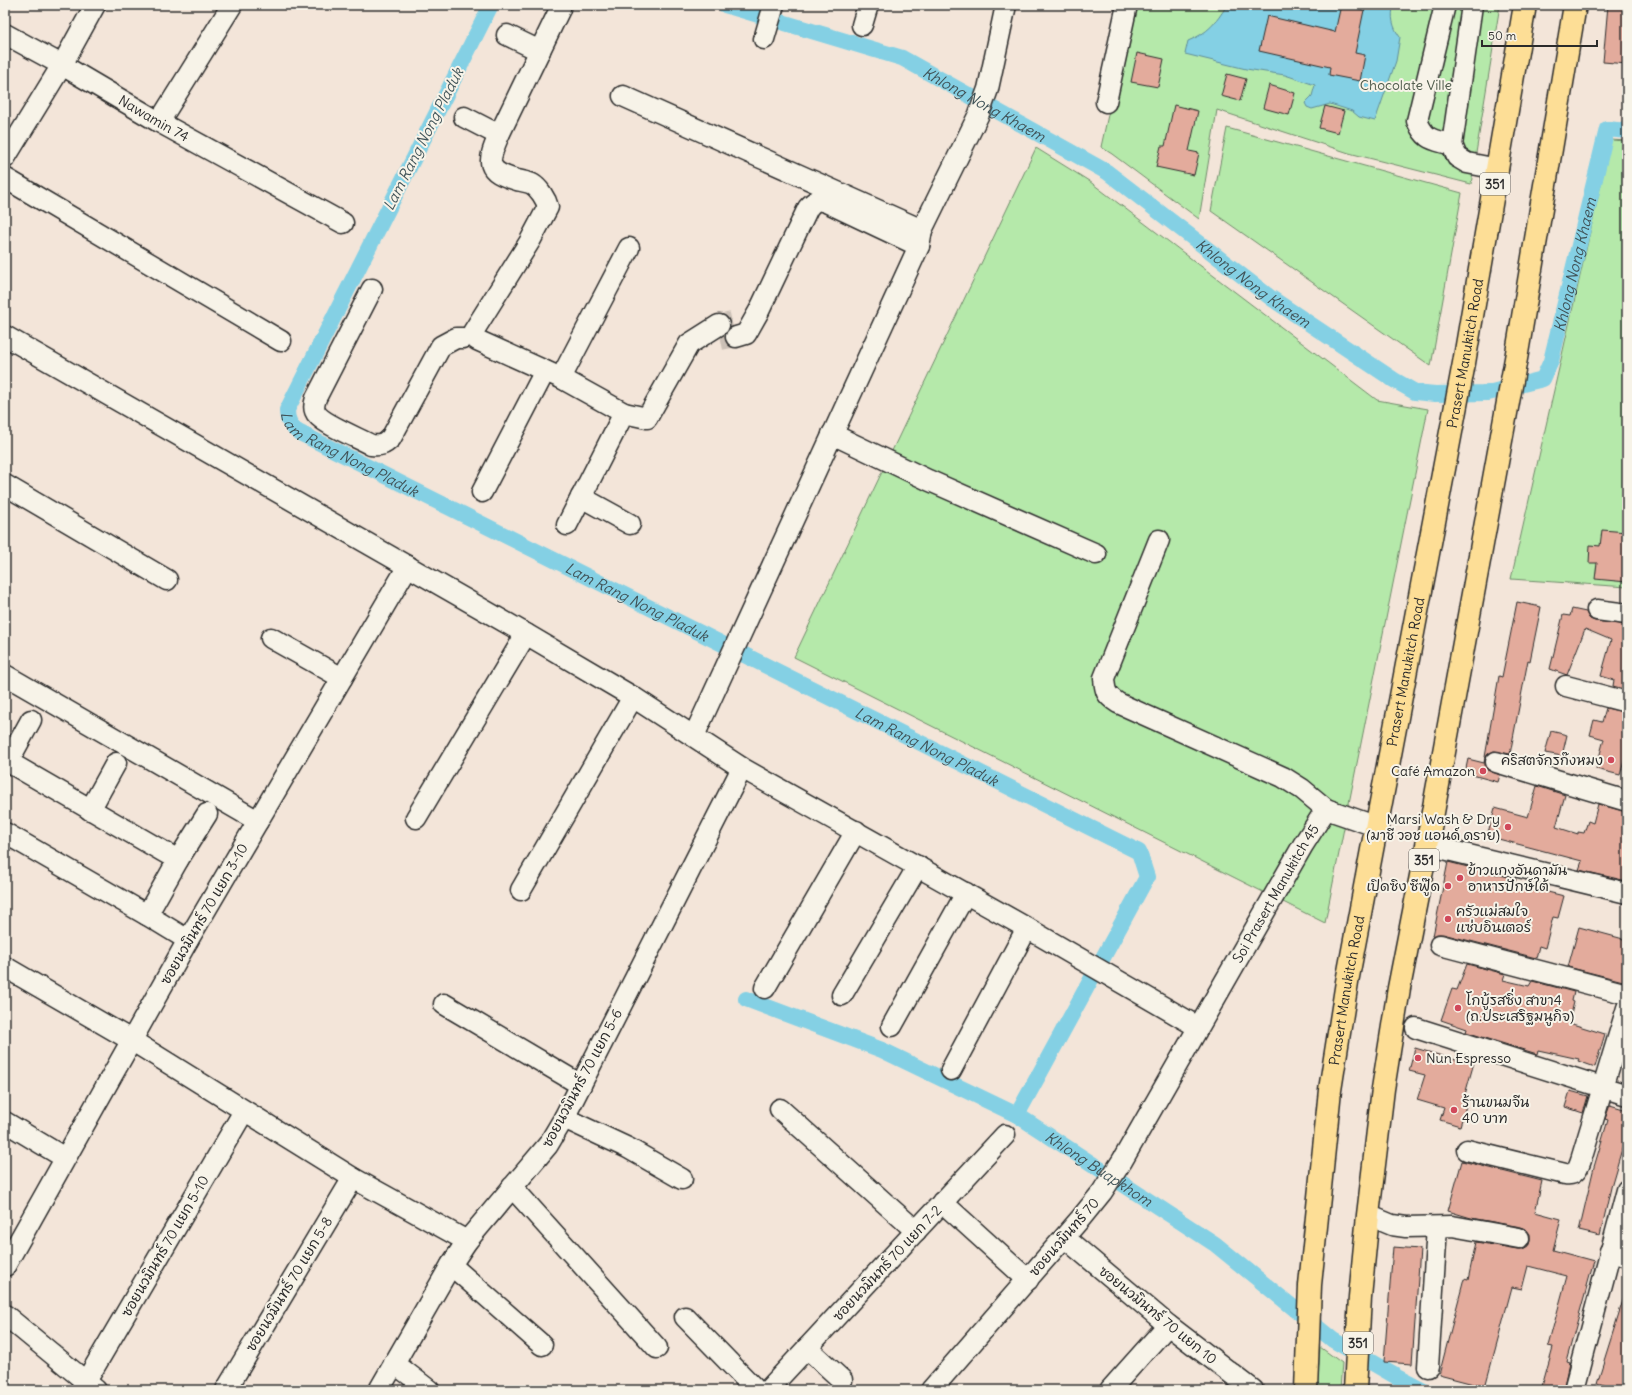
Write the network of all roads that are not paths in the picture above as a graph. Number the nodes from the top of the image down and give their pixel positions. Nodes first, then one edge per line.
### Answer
1 (95, 5) edge
2 (232, 5) edge
3 (774, 5) edge
4 (868, 5) edge
5 (1006, 5) edge
6 (1127, 5) edge
7 (1445, 5) edge
8 (1472, 5) edge
9 (1525, 5) edge
10 (1575, 5) edge
11 (560, 9) dead end
12 (862, 25) dead end
13 (766, 32) dead end
14 (5, 34) edge
15 (507, 35) dead end
16 (540, 50) junction
17 (62, 65) junction
18 (623, 96) dead end
19 (1106, 102) dead end
20 (464, 116) dead end
21 (159, 122) junction
22 (499, 135) junction
23 (1452, 145) junction
24 (5, 158) edge
25 (1498, 169) junction
26 (5, 178) edge
27 (343, 223) dead end
28 (920, 238) junction
29 (629, 248) dead end
30 (372, 289) dead end
31 (5, 336) edge
32 (471, 337) junction
33 (281, 341) dead end
34 (553, 374) junction
35 (624, 413) junction
36 (832, 434) junction
37 (5, 485) edge
38 (482, 492) dead end
39 (582, 497) junction
40 (630, 524) dead end
41 (567, 525) dead end
42 (1159, 540) dead end
43 (1096, 554) dead end
44 (408, 566) junction
45 (167, 580) dead end
46 (1597, 610) dead end
47 (1627, 614) edge
48 (526, 634) junction
49 (271, 638) dead end
50 (5, 675) edge
51 (342, 678) junction
52 (1566, 686) dead end
53 (633, 697) junction
54 (1627, 702) edge
55 (31, 720) dead end
56 (694, 736) junction
57 (6, 761) edge
58 (1496, 762) dead end
59 (116, 763) dead end
60 (742, 768) junction
61 (1627, 801) edge
62 (1326, 809) junction
63 (90, 810) junction
64 (207, 814) dead end
65 (416, 818) dead end
66 (258, 821) junction
67 (1378, 827) junction
68 (856, 831) junction
69 (5, 833) edge
70 (1427, 845) junction
71 (178, 860) junction
72 (918, 866) junction
73 (521, 890) dead end
74 (966, 893) junction
75 (1627, 893) edge
76 (147, 915) junction
77 (1027, 928) junction
78 (188, 940) junction
79 (1440, 945) dead end
80 (5, 967) edge
81 (764, 988) dead end
82 (1627, 994) edge
83 (842, 996) dead end
84 (444, 1004) dead end
85 (1627, 1008) edge
86 (892, 1026) dead end
87 (1198, 1027) junction
88 (1416, 1028) dead end
89 (131, 1040) junction
90 (950, 1070) dead end
91 (581, 1085) junction
92 (1602, 1087) junction
93 (1627, 1095) edge
94 (244, 1110) junction
95 (780, 1110) dead end
96 (564, 1118) junction
97 (5, 1122) edge
98 (1005, 1135) dead end
99 (1467, 1150) dead end
100 (65, 1158) junction
101 (352, 1178) junction
102 (682, 1179) dead end
103 (512, 1187) junction
104 (1627, 1190) edge
105 (942, 1202) junction
106 (1368, 1215) junction
107 (1437, 1227) junction
108 (916, 1231) junction
109 (1065, 1238) junction
110 (1519, 1238) dead end
111 (467, 1241) junction
112 (1618, 1254) edge
113 (451, 1264) junction
114 (5, 1266) edge
115 (1028, 1280) junction
116 (5, 1315) edge
117 (685, 1317) dead end
118 (1168, 1325) junction
119 (542, 1344) dead end
120 (657, 1348) dead end
121 (807, 1348) junction
122 (394, 1363) junction
123 (1428, 1367) dead end
124 (842, 1380) dead end
125 (88, 1387) edge
126 (226, 1390) edge
127 (379, 1390) edge
128 (429, 1390) edge
129 (756, 1390) edge
130 (768, 1390) edge
131 (931, 1390) edge
132 (1110, 1390) edge
133 (1253, 1390) edge
134 (1306, 1390) edge
135 (1355, 1390) edge
136 (1574, 1390) edge

1 - 17 street
2 - 21 street
3 - 13 street
4 - 12 street
5 - 28 street
6 - 19 street
7 - 23 street
8 - 23 street
9 - 25 main road, Prasert Manukitch Road / 351
10 - 70 main road, 351
11 - 16 street
14 - 17 street, Nawamin 74
15 - 16 street
16 - 22 street
17 - 21 street, Nawamin 74
17 - 24 street
18 - 28 street
20 - 22 street
21 - 27 street, Nawamin 74
22 - 32 street
23 - 25 street
25 - 67 main road, Prasert Manukitch Road / 351
26 - 33 street
28 - 35 street
28 - 36 street
29 - 34 street
30 - 32 street
31 - 44 street
32 - 34 street
34 - 35 street
34 - 38 street
35 - 39 street
36 - 43 street
36 - 56 street
37 - 45 street
39 - 40 street
39 - 41 street
42 - 62 street
44 - 48 street
44 - 51 street, ซอยนวมินทร์ 70 แยก 3-10
46 - 47 street
48 - 53 street
48 - 65 street
49 - 51 street
50 - 66 street
51 - 66 street, ซอยนวมินทร์ 70 แยก 3-10
52 - 54 street
53 - 56 street
53 - 73 street
55 - 57 street
56 - 60 street
57 - 63 street
58 - 61 street
59 - 63 street
60 - 68 street
60 - 91 street, ซอยนวมินทร์ 70 แยก 5-6
62 - 67 street, Soi Prasert Manukitch 45
62 - 87 street, Soi Prasert Manukitch 45
63 - 71 street
64 - 71 street
66 - 78 street, ซอยนวมินทร์ 70 แยก 3-10
67 - 134 main road, Prasert Manukitch Road / 351
68 - 72 street
68 - 81 street
69 - 76 street
70 - 75 street
70 - 106 main road, 351
71 - 76 street
72 - 74 street
72 - 83 street
74 - 77 street
74 - 86 street
76 - 78 street
77 - 87 street
77 - 90 street
78 - 89 street, ซอยนวมินทร์ 70 แยก 3-10
79 - 82 street
80 - 89 street
84 - 91 street
85 - 92 street
87 - 109 street, ซอยนวมินทร์ 70
88 - 92 street
89 - 94 street
89 - 100 street, ซอยนวมินทร์ 70 แยก 3-10
91 - 96 street, ซอยนวมินทร์ 70 แยก 5-6
92 - 93 street
92 - 99 street
94 - 101 street
94 - 125 street, ซอยนวมินทร์ 70 แยก 5-10
95 - 108 street
96 - 102 street
96 - 103 street, ซอยนวมินทร์ 70 แยก 5-6
97 - 100 street
98 - 105 street, ซอยนวมินทร์ 70 แยก 7-2
100 - 114 street, ซอยนวมินทร์ 70 แยก 3-10
101 - 111 street
101 - 126 street, ซอยนวมินทร์ 70 แยก 5-8
103 - 111 street, ซอยนวมินทร์ 70 แยก 5-6
103 - 120 street
104 - 112 street
105 - 108 street, ซอยนวมินทร์ 70 แยก 7-2
105 - 115 street
106 - 107 street
106 - 135 main road, 351
107 - 110 street
107 - 123 street
108 - 121 street, ซอยนวมินทร์ 70 แยก 7-2
109 - 115 street, ซอยนวมินทร์ 70
109 - 118 street, ซอยนวมินทร์ 70 แยก 10
111 - 113 street, ซอยนวมินทร์ 70 แยก 5-6
112 - 136 street
113 - 119 street
113 - 122 street, ซอยนวมินทร์ 70 แยก 5-6
115 - 131 street, ซอยนวมินทร์ 70
116 - 125 street
117 - 129 street
118 - 132 street
118 - 133 street, ซอยนวมินทร์ 70 แยก 10
121 - 124 street
121 - 130 street, ซอยนวมินทร์ 70 แยก 7-2
122 - 127 street, ซอยนวมินทร์ 70 แยก 5-6
122 - 128 street

